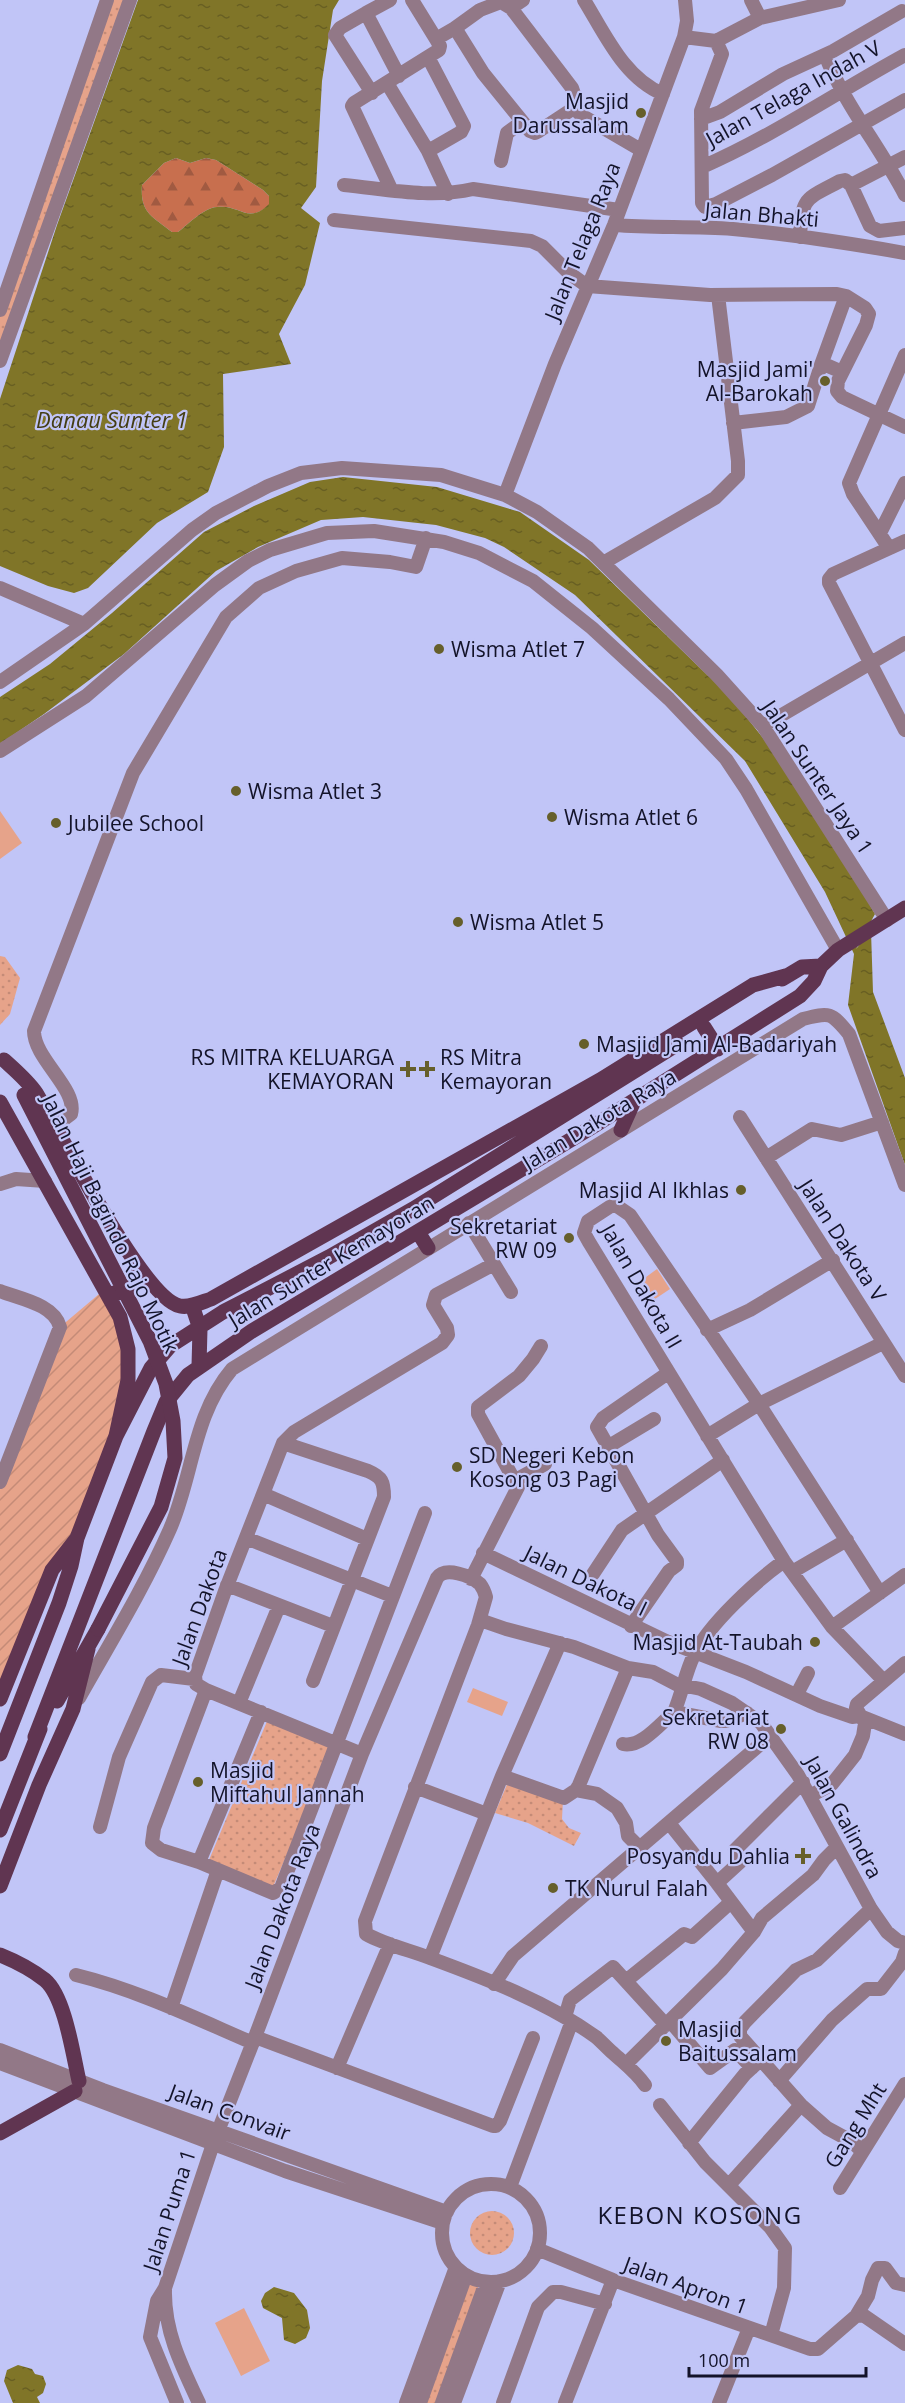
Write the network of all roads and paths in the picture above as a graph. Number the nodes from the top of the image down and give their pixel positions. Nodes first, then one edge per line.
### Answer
1 (107, 0) edge
2 (130, 0) edge
3 (390, 0) edge
4 (412, 0) edge
5 (523, 0) edge
6 (584, 0) edge
7 (685, 0) edge
8 (751, 0) edge
9 (839, 0) edge
10 (504, 4) edge
11 (901, 9) edge
12 (366, 13) junction
13 (760, 18) junction
14 (455, 28) junction
15 (684, 37) junction
16 (436, 39) junction
17 (716, 41) junction
18 (825, 55) junction
19 (905, 56) edge
20 (428, 57) junction
21 (399, 76) junction
22 (387, 83) junction
23 (842, 91) junction
24 (372, 93) junction
25 (663, 94) junction
26 (905, 100) edge
27 (574, 108) junction
28 (701, 119) junction
29 (862, 124) junction
30 (527, 133) junction
31 (428, 150) junction
32 (641, 150) junction
33 (905, 157) edge
34 (501, 161) dead end
35 (890, 165) junction
36 (702, 167) junction
37 (344, 185) dead end
38 (851, 185) junction
39 (391, 189) junction
40 (448, 194) junction
41 (905, 195) edge
42 (619, 210) junction
43 (334, 220) dead end
44 (614, 225) junction
45 (905, 228) edge
46 (800, 237) junction
47 (905, 253) edge
48 (587, 286) junction
49 (718, 295) junction
50 (846, 296) junction
51 (0, 310) edge
52 (905, 355) edge
53 (0, 361) edge
54 (821, 365) junction
55 (843, 372) junction
56 (878, 416) junction
57 (733, 423) junction
58 (905, 428) edge
59 (905, 483) edge
60 (505, 495) junction
61 (880, 533) junction
62 (426, 538) junction
63 (905, 541) edge
64 (889, 548) junction
65 (603, 563) junction
66 (0, 588) edge
67 (84, 624) junction
68 (905, 644) edge
69 (870, 663) junction
70 (0, 682) edge
71 (763, 726) junction
72 (905, 730) edge
73 (0, 752) edge
74 (905, 908) edge
75 (882, 922) junction
76 (844, 947) junction
77 (821, 966) junction
78 (789, 975) junction
79 (704, 1027) junction
80 (718, 1049) junction
81 (2, 1056) edge
82 (603, 1085) junction
83 (634, 1101) junction
84 (0, 1102) edge
85 (740, 1117) dead end
86 (882, 1122) junction
87 (55, 1126) junction
88 (621, 1130) junction
89 (766, 1158) junction
90 (45, 1181) junction
91 (417, 1182) junction
92 (0, 1184) edge
93 (905, 1185) edge
94 (413, 1209) junction
95 (469, 1223) junction
96 (418, 1232) junction
97 (428, 1248) junction
98 (329, 1257) junction
99 (833, 1260) junction
100 (494, 1264) junction
101 (138, 1267) junction
102 (343, 1278) junction
103 (241, 1281) junction
104 (105, 1289) junction
105 (264, 1290) junction
106 (0, 1291) edge
107 (511, 1292) dead end
108 (192, 1305) junction
109 (200, 1329) junction
110 (707, 1330) junction
111 (883, 1343) junction
112 (541, 1346) dead end
113 (157, 1361) junction
114 (200, 1366) junction
115 (232, 1369) joint
116 (668, 1373) junction
117 (905, 1376) edge
118 (759, 1404) junction
119 (654, 1419) dead end
120 (116, 1436) junction
121 (707, 1436) junction
122 (283, 1443) junction
123 (609, 1446) junction
124 (723, 1460) junction
125 (545, 1464) dead end
126 (514, 1481) junction
127 (0, 1482) edge
128 (263, 1494) junction
129 (425, 1513) dead end
130 (646, 1513) junction
131 (246, 1538) junction
132 (77, 1539) junction
133 (367, 1539) junction
134 (847, 1540) junction
135 (483, 1553) junction
136 (788, 1566) junction
137 (593, 1574) dead end
138 (905, 1575) edge
139 (471, 1579) junction
140 (352, 1580) junction
141 (227, 1585) junction
142 (880, 1593) junction
143 (392, 1596) junction
144 (279, 1606) junction
145 (480, 1620) junction
146 (333, 1626) junction
147 (631, 1626) junction
148 (832, 1627) junction
149 (560, 1643) junction
150 (88, 1649) junction
151 (695, 1653) junction
152 (905, 1663) edge
153 (628, 1668) junction
154 (808, 1673) dead end
155 (194, 1679) junction
156 (313, 1681) dead end
157 (884, 1681) junction
158 (685, 1685) junction
159 (206, 1690) junction
160 (797, 1694) junction
161 (0, 1699) edge
162 (239, 1703) junction
163 (73, 1709) junction
164 (261, 1712) junction
165 (674, 1712) junction
166 (747, 1713) junction
167 (860, 1716) junction
168 (905, 1734) edge
169 (770, 1736) junction
170 (35, 1737) junction
171 (335, 1742) junction
172 (623, 1744) dead end
173 (0, 1754) edge
174 (362, 1754) junction
175 (502, 1776) junction
176 (803, 1782) junction
177 (416, 1787) junction
178 (576, 1790) junction
179 (810, 1796) junction
180 (487, 1814) junction
181 (669, 1823) junction
182 (100, 1827) dead end
183 (0, 1830) edge
184 (639, 1847) junction
185 (837, 1847) junction
186 (199, 1862) junction
187 (218, 1870) junction
188 (717, 1883) junction
189 (0, 1886) edge
190 (731, 1902) junction
191 (871, 1909) junction
192 (754, 1932) junction
193 (905, 1943) edge
194 (390, 1944) junction
195 (905, 1953) edge
196 (0, 1955) edge
197 (430, 1958) junction
198 (76, 1975) dead end
199 (627, 1980) junction
200 (494, 1984) junction
201 (171, 2008) junction
202 (569, 2019) junction
203 (668, 2023) junction
204 (533, 2038) dead end
205 (254, 2040) junction
206 (0, 2050) edge
207 (0, 2062) edge
208 (627, 2063) junction
209 (756, 2064) junction
210 (337, 2068) junction
211 (778, 2081) junction
212 (645, 2085) dead end
213 (905, 2085) edge
214 (77, 2086) junction
215 (660, 2105) dead end
216 (801, 2105) junction
217 (218, 2130) junction
218 (0, 2133) edge
219 (689, 2143) junction
220 (213, 2144) junction
221 (862, 2151) junction
222 (729, 2185) junction
223 (510, 2187) junction
224 (840, 2188) dead end
225 (445, 2218) junction
226 (537, 2249) junction
227 (461, 2271) junction
228 (613, 2280) junction
229 (493, 2281) junction
230 (905, 2285) edge
231 (165, 2288) junction
232 (605, 2304) junction
233 (856, 2316) junction
234 (749, 2328) junction
235 (771, 2335) junction
236 (905, 2343) edge
237 (177, 2403) edge
238 (200, 2403) edge
239 (406, 2403) edge
240 (420, 2403) edge
241 (442, 2403) edge
242 (454, 2403) edge
243 (503, 2403) edge
244 (565, 2403) edge
245 (719, 2403) edge

1 - 51 street
2 - 53 street
3 - 12 street
4 - 16 street
5 - 10 street
6 - 25 street
7 - 15 street, Jalan Telaga Raya
8 - 13 street
9 - 13 street
10 - 14 street
10 - 27 street
11 - 18 street
12 - 21 street
12 - 24 street
13 - 17 street
14 - 16 street
14 - 30 street
15 - 17 street
15 - 25 street, Jalan Telaga Raya
16 - 20 street
17 - 28 street
18 - 23 street
18 - 28 street
19 - 23 street, Jalan Telaga Indah V
20 - 21 street
20 - 31 street
21 - 22 street
22 - 24 street
22 - 31 street
23 - 29 street
23 - 36 street, Jalan Telaga Indah V
24 - 39 street
25 - 32 street, Jalan Telaga Raya
26 - 29 street
27 - 30 street
27 - 32 street
28 - 36 street
29 - 35 street
29 - 36 street
30 - 34 street
31 - 40 street
32 - 42 street, Jalan Telaga Raya
33 - 35 street
35 - 38 street
35 - 41 street
37 - 39 street
38 - 45 street
38 - 46 street
39 - 40 street
40 - 42 street
42 - 44 street, Jalan Telaga Raya
43 - 48 street
44 - 46 street, Jalan Bhakti
44 - 48 street, Jalan Telaga Raya
46 - 47 street, Jalan Bhakti
48 - 49 street
48 - 60 street, Jalan Telaga Raya
49 - 50 street
49 - 57 street
50 - 54 street
50 - 55 street
52 - 56 street
54 - 55 street
54 - 57 street
55 - 56 street
56 - 58 street
56 - 61 street
57 - 65 street
59 - 61 street
60 - 65 street, Jalan Sunter Jaya 1
60 - 67 street, Jalan Sunter Jaya 1
61 - 64 street
62 - 73 street
62 - 76 street
62 - 87 street
63 - 64 street
64 - 69 street
65 - 71 street, Jalan Sunter Jaya 1
66 - 67 street
67 - 70 street, Jalan Sunter Jaya 1
68 - 69 street
69 - 71 street
69 - 72 street
71 - 75 street, Jalan Sunter Jaya 1
74 - 75 main road, Jalan Sunter Kemayoran
75 - 76 main road, Jalan Sunter Kemayoran
76 - 77 main road, Jalan Sunter Kemayoran
77 - 78 main road, Jalan Sunter Kemayoran
77 - 80 main road, Jalan Sunter Kemayoran
78 - 79 main road, Jalan Sunter Kemayoran
78 - 82 main road
79 - 80 main road
79 - 82 main road, Jalan Sunter Kemayoran
80 - 83 main road, Jalan Sunter Kemayoran
81 - 87 main road
81 - 113 main road, Jalan Haji Bagindo Rajo Motik, bridge
82 - 91 main road
82 - 94 main road, Jalan Sunter Kemayoran
83 - 88 main road
83 - 96 main road, Jalan Sunter Kemayoran
84 - 90 main road, Jalan Haji Bagindo Rajo Motik
85 - 89 street, Jalan Dakota V
86 - 88 street, Jalan Dakota Raya
86 - 89 street
86 - 93 street, Jalan Dakota Raya
87 - 101 main road
88 - 95 street, Jalan Dakota Raya
89 - 99 street, Jalan Dakota V
90 - 92 street
90 - 104 main road, Jalan Haji Bagindo Rajo Motik
91 - 94 main road
91 - 103 main road
94 - 98 main road, Jalan Sunter Kemayoran
95 - 97 street, Jalan Dakota Raya
95 - 100 street
96 - 97 main road
96 - 102 main road, Jalan Sunter Kemayoran
97 - 115 street, Jalan Dakota Raya
98 - 102 main road
98 - 105 main road, Jalan Sunter Kemayoran
99 - 110 street
99 - 111 street, Jalan Dakota V
100 - 107 street
100 - 122 street
101 - 104 main road
101 - 108 main road
102 - 114 main road, Jalan Sunter Kemayoran
103 - 105 main road
103 - 108 main road
104 - 120 main road, Jalan Haji Bagindo Rajo Motik
105 - 109 main road, Jalan Sunter Kemayoran
106 - 127 street
108 - 109 main road
109 - 113 main road, Jalan Sunter Kemayoran
109 - 114 main road
110 - 116 street, Jalan Dakota II
110 - 118 street, Jalan Dakota II
111 - 117 street, Jalan Dakota V
111 - 118 street
112 - 126 street
113 - 120 main road, Jalan Sunter Kemayoran
113 - 150 main road, Jalan Haji Bagindo Rajo Motik, bridge
114 - 170 main road, Jalan Sunter Kemayoran
115 - 163 street, Jalan Haji Bagindo Rajo Motik
116 - 121 street, Jalan Dakota II
116 - 123 street
118 - 121 street
118 - 134 street, Jalan Dakota II
119 - 123 street
120 - 132 main road, Jalan Haji Bagindo Rajo Motik
121 - 124 street, Jalan Dakota II
122 - 128 street, Jalan Dakota
122 - 133 street
123 - 130 street
124 - 130 street
124 - 136 street, Jalan Dakota II
125 - 126 street
126 - 135 street
128 - 131 street, Jalan Dakota
128 - 133 street
129 - 143 street
130 - 137 street
130 - 147 street
131 - 140 street
131 - 141 street, Jalan Dakota
132 - 161 main road, Jalan Haji Bagindo Rajo Motik
132 - 173 main road, Jalan Haji Bagindo Rajo Motik
133 - 140 street
134 - 136 street
134 - 142 street, Jalan Dakota II
135 - 139 street
135 - 147 street, Jalan Dakota I
136 - 148 street, Jalan Dakota II
136 - 151 street
138 - 142 street
139 - 145 street
139 - 174 street, Jalan Dakota Raya
140 - 143 street
140 - 146 street
141 - 144 street
141 - 155 street, Jalan Dakota
142 - 148 street
143 - 171 street
144 - 146 street
144 - 162 street
145 - 149 street, Jalan Galindra
145 - 177 street
146 - 156 street
147 - 151 street, Jalan Dakota I
148 - 157 street, Jalan Dakota II
149 - 153 street, Jalan Galindra
149 - 175 street
150 - 163 main road, Jalan Haji Bagindo Rajo Motik
150 - 170 main road, Jalan Haji Bagindo Rajo Motik
151 - 158 street
151 - 160 street, Jalan Dakota I
152 - 157 street
153 - 158 street, Jalan Galindra
153 - 178 street
154 - 160 street
155 - 159 street, Jalan Dakota
155 - 182 street
157 - 167 street
158 - 165 street
158 - 166 street, Jalan Galindra
159 - 162 street, Jalan Dakota
159 - 186 street
160 - 167 street, Jalan Dakota I
162 - 164 street, Jalan Dakota
163 - 189 main road, Jalan Haji Bagindo Rajo Motik
164 - 171 street, Jalan Dakota
164 - 186 street
165 - 166 street
165 - 172 street
166 - 169 street, Jalan Galindra
167 - 168 street, Jalan Dakota I
167 - 179 street
169 - 176 street, Jalan Galindra
169 - 181 street
170 - 183 main road, Jalan Haji Bagindo Rajo Motik
171 - 174 street, Jalan Dakota
171 - 187 street
174 - 205 street, Jalan Dakota Raya
175 - 178 street
175 - 180 street
176 - 179 street, Jalan Galindra
176 - 188 street
177 - 180 street
177 - 194 street
178 - 184 street
179 - 185 street, Jalan Galindra
180 - 197 street
181 - 184 street
181 - 188 street
184 - 200 street
185 - 191 street, Jalan Galindra
185 - 192 street
186 - 187 street
187 - 201 street
188 - 190 street
190 - 192 street
190 - 199 street
191 - 193 street, Jalan Galindra
191 - 209 street, Gang Mht
192 - 203 street
194 - 197 street
194 - 210 street
195 - 211 street
196 - 214 main road
197 - 200 street
198 - 201 street
199 - 202 street
199 - 203 street
200 - 202 street
201 - 205 street
202 - 208 street
202 - 223 street
203 - 208 street
203 - 209 street, Gang Mht
204 - 210 street
205 - 210 street
205 - 217 street, Jalan Dakota Raya
206 - 214 street, Jalan Convair
207 - 214 street, Jalan Convair
208 - 212 street
209 - 211 street, Gang Mht
209 - 219 street
211 - 216 street, Gang Mht
213 - 221 street, Gang Mht
214 - 217 street, Jalan Convair
214 - 218 main road
214 - 220 street, Jalan Convair
215 - 219 street
216 - 221 street, Gang Mht
216 - 222 street
217 - 220 street, Jalan Puma 1
217 - 225 street, Jalan Convair
219 - 222 street
220 - 225 street, Jalan Convair
220 - 231 street, Jalan Puma 1
221 - 224 street, Gang Mht
222 - 235 street
223 - 225 street
223 - 226 street
225 - 227 street
226 - 228 street, Jalan Apron 1
226 - 229 street
227 - 229 street
227 - 239 street
227 - 240 street
228 - 232 street
228 - 234 street, Jalan Apron 1
229 - 241 street
229 - 242 street
230 - 233 street
231 - 237 street, Jalan Puma 1
231 - 238 street, Jalan Puma 1
232 - 243 street
232 - 244 street
233 - 235 street
233 - 236 street
234 - 235 street
234 - 245 street, Jalan Apron 1

